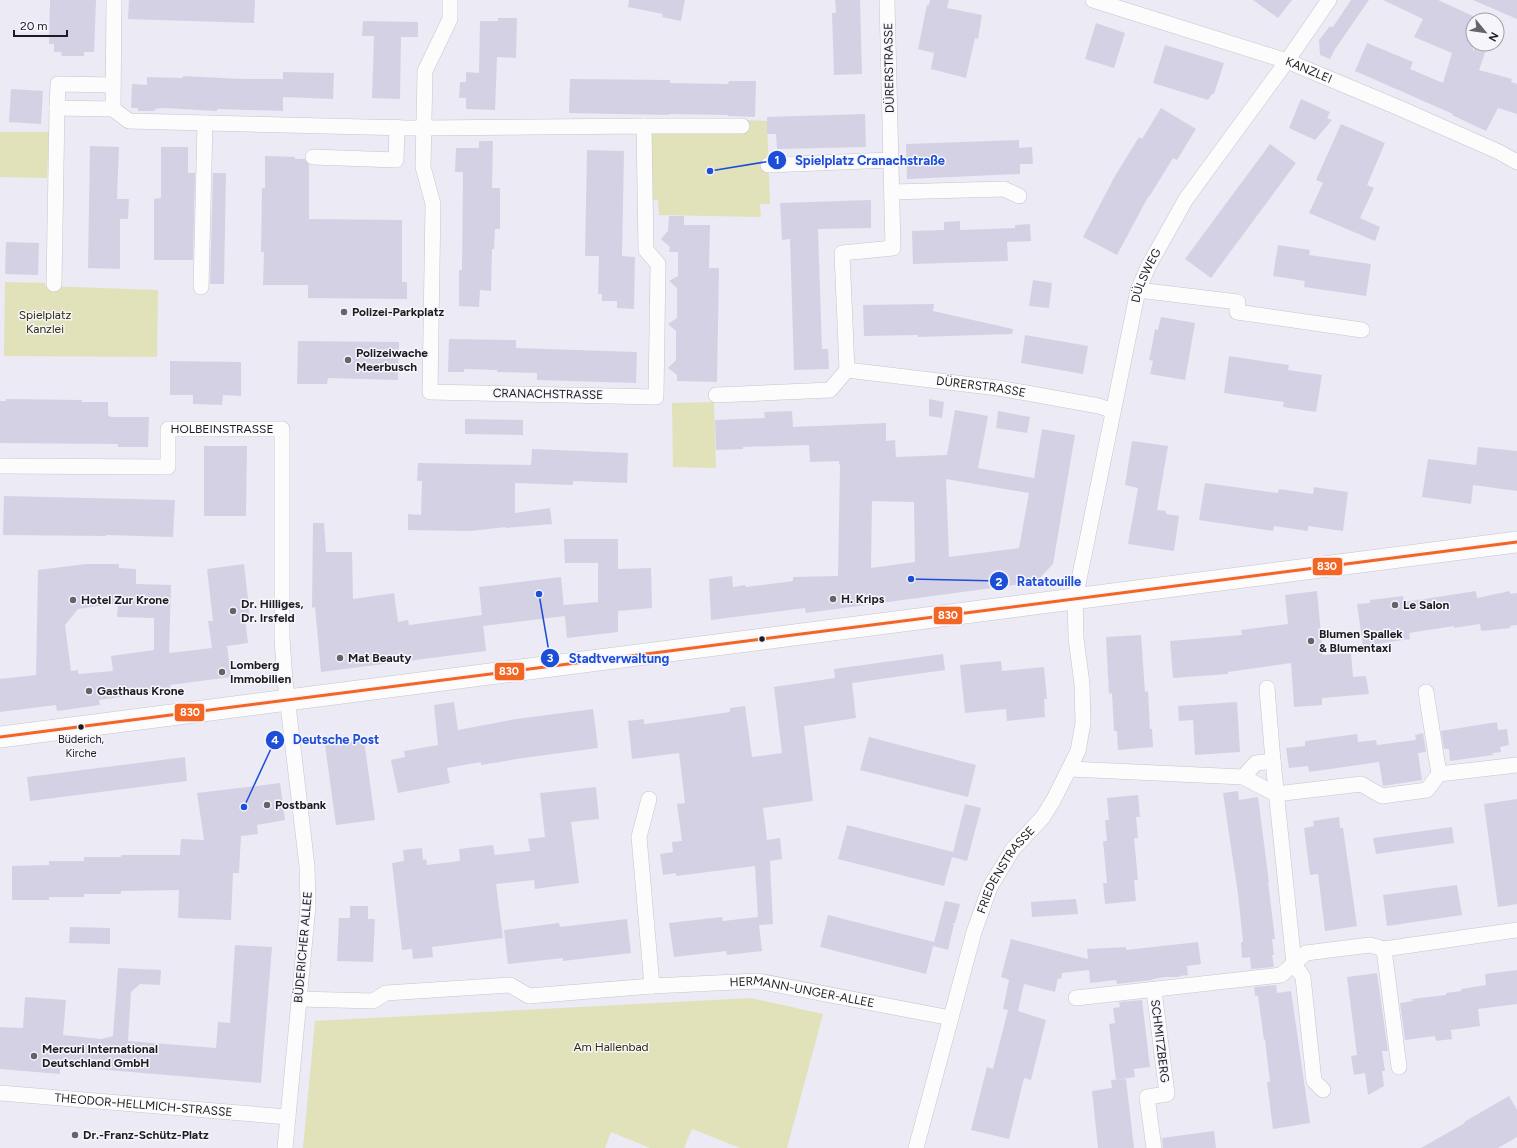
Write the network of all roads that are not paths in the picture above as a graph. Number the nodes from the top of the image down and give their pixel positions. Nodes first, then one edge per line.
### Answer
1 (114, 0) edge
2 (450, 0) edge
3 (887, 0) edge
4 (1093, 0) edge
5 (1329, 0) edge
6 (1287, 61) junction
7 (113, 85) junction
8 (58, 108) junction
9 (113, 109) junction
10 (205, 123) junction
11 (644, 126) junction
12 (742, 126) dead end
13 (397, 128) junction
14 (424, 128) junction
15 (313, 158) dead end
16 (891, 160) junction
17 (1517, 162) edge
18 (768, 165) dead end
19 (892, 192) junction
20 (1019, 196) dead end
21 (54, 284) dead end
22 (201, 287) dead end
23 (1138, 290) junction
24 (1362, 330) dead end
25 (847, 370) junction
26 (716, 395) dead end
27 (1113, 411) junction
28 (0, 466) edge
29 (1517, 542) edge
30 (1075, 599) junction
31 (1267, 688) dead end
32 (1426, 692) dead end
33 (287, 700) junction
34 (0, 737) edge
35 (1273, 761) junction
36 (1517, 765) edge
37 (1070, 769) junction
38 (1439, 774) junction
39 (1243, 777) junction
40 (1276, 794) junction
41 (649, 799) dead end
42 (1517, 930) edge
43 (1384, 949) junction
44 (1294, 964) junction
45 (652, 986) junction
46 (1154, 990) junction
47 (1076, 998) dead end
48 (299, 999) junction
49 (951, 1018) junction
50 (1399, 1067) dead end
51 (1323, 1090) dead end
52 (0, 1093) edge
53 (288, 1117) junction
54 (285, 1148) edge
55 (916, 1148) edge
56 (1154, 1148) edge

1 - 7 street
2 - 14 street, CRANACHSTRASSE
3 - 16 street, DÜRERSTRASSE
4 - 6 street, KANZLEI
5 - 6 street, DÜLSWEG
6 - 17 street, KANZLEI
6 - 23 street, DÜLSWEG
7 - 8 street
7 - 9 street
8 - 9 street
8 - 21 street
9 - 10 street
10 - 13 street
10 - 22 street
11 - 12 street
11 - 14 street
11 - 14 street, CRANACHSTRASSE
13 - 14 street
13 - 15 street
16 - 18 street
16 - 19 street, DÜRERSTRASSE
19 - 20 street
19 - 25 street, DÜRERSTRASSE
23 - 24 street
23 - 27 street, DÜLSWEG
25 - 26 street
25 - 27 street, DÜRERSTRASSE
27 - 30 street, DÜLSWEG
28 - 33 street, HOLBEINSTRASSE
29 - 30 main road
30 - 33 main road
30 - 37 street, FRIEDENSTRASSE
31 - 35 street
32 - 38 street
33 - 34 main road
33 - 48 street, BÜDERICHER ALLEE
35 - 39 street
35 - 40 street
36 - 38 street
37 - 39 street
37 - 49 street, FRIEDENSTRASSE
38 - 40 street
39 - 40 street
40 - 44 street
41 - 45 street
42 - 43 street, SCHMITZBERG
43 - 44 street, SCHMITZBERG
43 - 50 street
44 - 46 street, SCHMITZBERG
44 - 51 street
45 - 48 street, HERMANN-UNGER-ALLEE
45 - 49 street, HERMANN-UNGER-ALLEE
46 - 47 street, SCHMITZBERG
46 - 56 street, SCHMITZBERG
48 - 53 street, BÜDERICHER ALLEE
49 - 55 street, FRIEDENSTRASSE
52 - 53 street, THEODOR-HELLMICH-STRASSE
53 - 54 street, BÜDERICHER ALLEE

